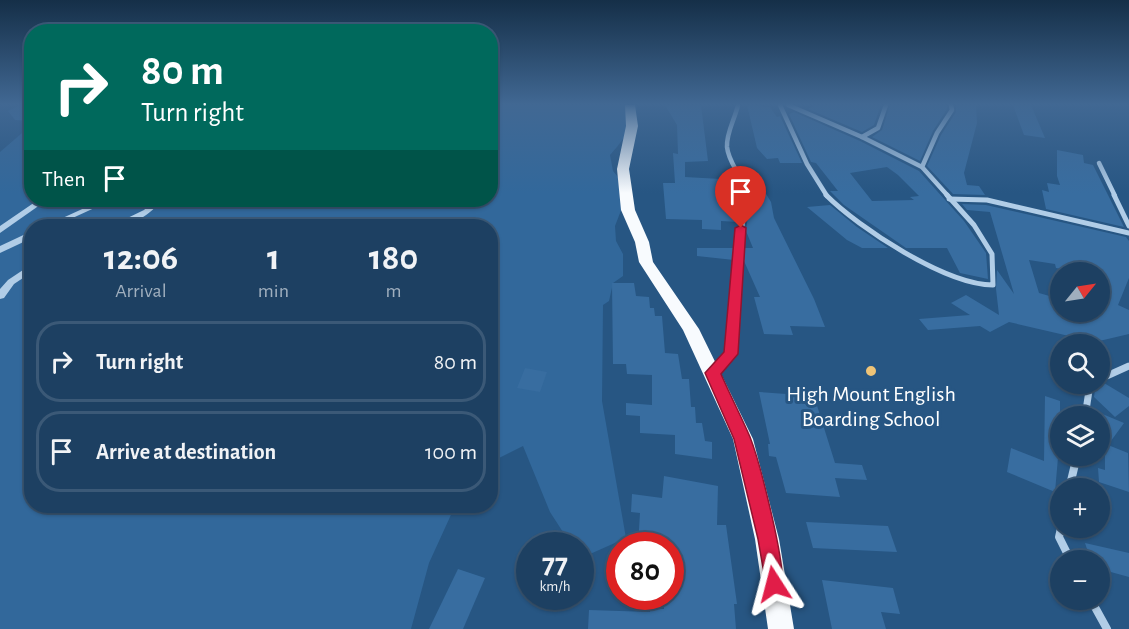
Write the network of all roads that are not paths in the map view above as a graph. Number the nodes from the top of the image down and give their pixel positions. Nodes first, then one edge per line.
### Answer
1 (630, 134) edge
2 (731, 134) edge
3 (795, 134) edge
4 (856, 134) edge
5 (867, 134) edge
6 (936, 134) edge
7 (862, 137) junction
8 (1099, 163) dead end
9 (922, 167) junction
10 (949, 199) junction
11 (33, 207) edge
12 (92, 207) edge
13 (152, 207) edge
14 (65, 219) edge
15 (131, 219) edge
16 (1129, 226) edge
17 (0, 230) edge
18 (1129, 233) edge
19 (24, 238) edge
20 (0, 250) edge
21 (24, 273) edge
22 (0, 296) edge
23 (1129, 366) edge
24 (712, 373) junction
25 (1110, 375) edge
26 (1097, 610) edge
27 (781, 629) edge
28 (1107, 629) edge

1 - 24 highway
2 - 24 street
3 - 10 street
4 - 7 street
5 - 7 street
6 - 9 street
7 - 9 street
8 - 16 street
9 - 10 street
10 - 18 street
11 - 17 street
12 - 14 street
13 - 15 street
19 - 20 street
21 - 22 street
23 - 25 street
24 - 27 highway
26 - 28 street

